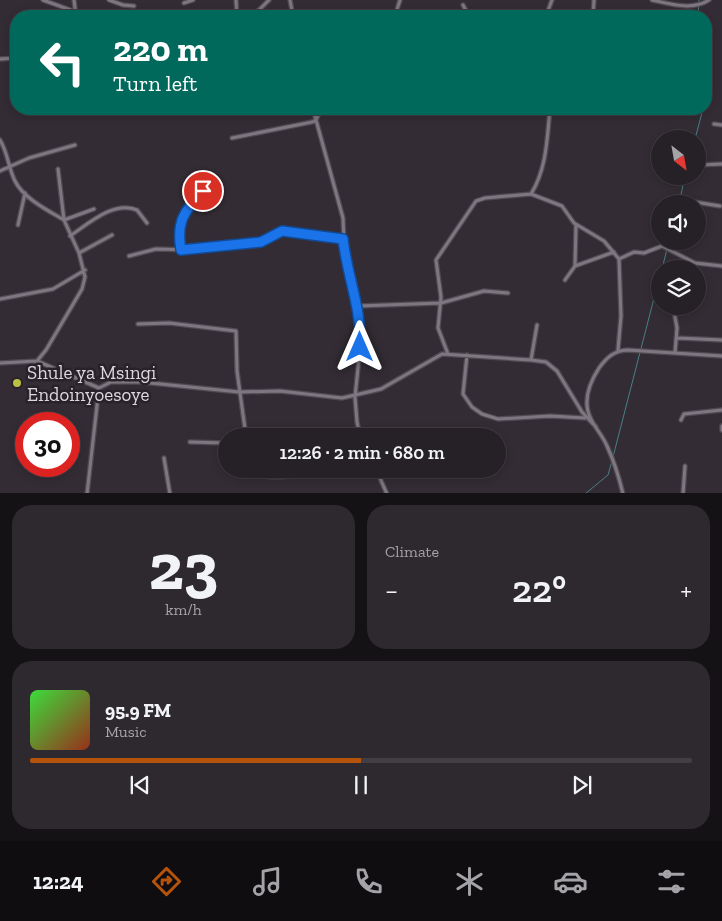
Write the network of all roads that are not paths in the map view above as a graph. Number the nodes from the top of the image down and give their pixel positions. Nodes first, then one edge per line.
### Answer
1 (44, 0) edge
2 (109, 0) edge
3 (193, 0) edge
4 (269, 0) edge
5 (655, 0) edge
6 (709, 0) edge
7 (184, 2) dead end
8 (463, 5) dead end
9 (134, 6) dead end
10 (67, 10) edge
11 (259, 10) edge
12 (466, 10) edge
13 (315, 115) edge
14 (318, 115) edge
15 (549, 115) edge
16 (316, 120) junction
17 (714, 124) dead end
18 (722, 125) edge
19 (232, 138) dead end
20 (0, 140) edge
21 (75, 145) dead end
22 (722, 164) edge
23 (10, 165) junction
24 (706, 165) edge
25 (58, 170) dead end
26 (0, 171) edge
27 (203, 191) dead end
28 (25, 193) junction
29 (531, 194) junction
30 (706, 204) edge
31 (720, 206) dead end
32 (94, 209) dead end
33 (64, 220) junction
34 (147, 222) dead end
35 (18, 224) dead end
36 (576, 224) junction
37 (112, 235) dead end
38 (70, 236) junction
39 (343, 239) junction
40 (651, 249) edge
41 (181, 250) junction
42 (672, 250) edge
43 (614, 252) junction
44 (79, 253) junction
45 (129, 256) dead end
46 (619, 259) junction
47 (575, 266) junction
48 (722, 266) edge
49 (85, 270) junction
50 (565, 280) dead end
51 (508, 293) dead end
52 (0, 298) edge
53 (441, 303) junction
54 (358, 306) junction
55 (674, 315) edge
56 (138, 324) dead end
57 (537, 325) dead end
58 (677, 338) junction
59 (722, 340) edge
60 (618, 350) junction
61 (675, 353) junction
62 (448, 354) junction
63 (467, 355) junction
64 (722, 356) edge
65 (531, 360) junction
66 (37, 361) junction
67 (1, 364) edge
68 (99, 388) junction
69 (239, 392) junction
70 (355, 397) junction
71 (722, 410) edge
72 (586, 418) junction
73 (681, 420) dead end
74 (722, 426) edge
75 (596, 427) junction
76 (245, 428) edge
77 (358, 428) edge
78 (722, 430) edge
79 (190, 442) dead end
80 (218, 443) edge
81 (164, 458) dead end
82 (685, 466) dead end
83 (380, 478) edge
84 (86, 493) edge
85 (170, 493) edge
86 (387, 493) edge
87 (623, 493) edge
88 (684, 493) edge

1 - 10 street
2 - 9 street
3 - 7 street
4 - 11 street
5 - 6 street
8 - 12 street
13 - 16 street
14 - 16 street
15 - 29 street
16 - 19 street
16 - 39 street
17 - 18 street
20 - 23 street
21 - 23 street
22 - 24 street
23 - 26 street
23 - 28 street
25 - 33 street
27 - 41 street
28 - 33 street
28 - 35 street
29 - 36 street
29 - 53 street
30 - 31 street
32 - 33 street
33 - 38 street
34 - 38 street
36 - 43 street
36 - 47 street
37 - 44 street
38 - 44 street
39 - 41 street
39 - 54 street
40 - 46 street
41 - 45 street
42 - 48 street
43 - 46 street
43 - 47 street
44 - 49 street
46 - 60 street
47 - 50 street
49 - 52 street
49 - 66 street
51 - 53 street
53 - 54 street
53 - 62 street
54 - 70 street
55 - 58 street
56 - 69 street
57 - 65 street
58 - 59 street
58 - 61 street
60 - 61 street
60 - 75 street
61 - 64 street
62 - 63 street
62 - 70 street
63 - 65 street
63 - 72 street
65 - 72 street
66 - 67 street
66 - 68 street
68 - 69 street
68 - 84 street
69 - 70 street
69 - 76 street
70 - 77 street
71 - 73 street
72 - 75 street
74 - 78 street
75 - 87 street
79 - 80 street
81 - 85 street
82 - 88 street
83 - 86 street

